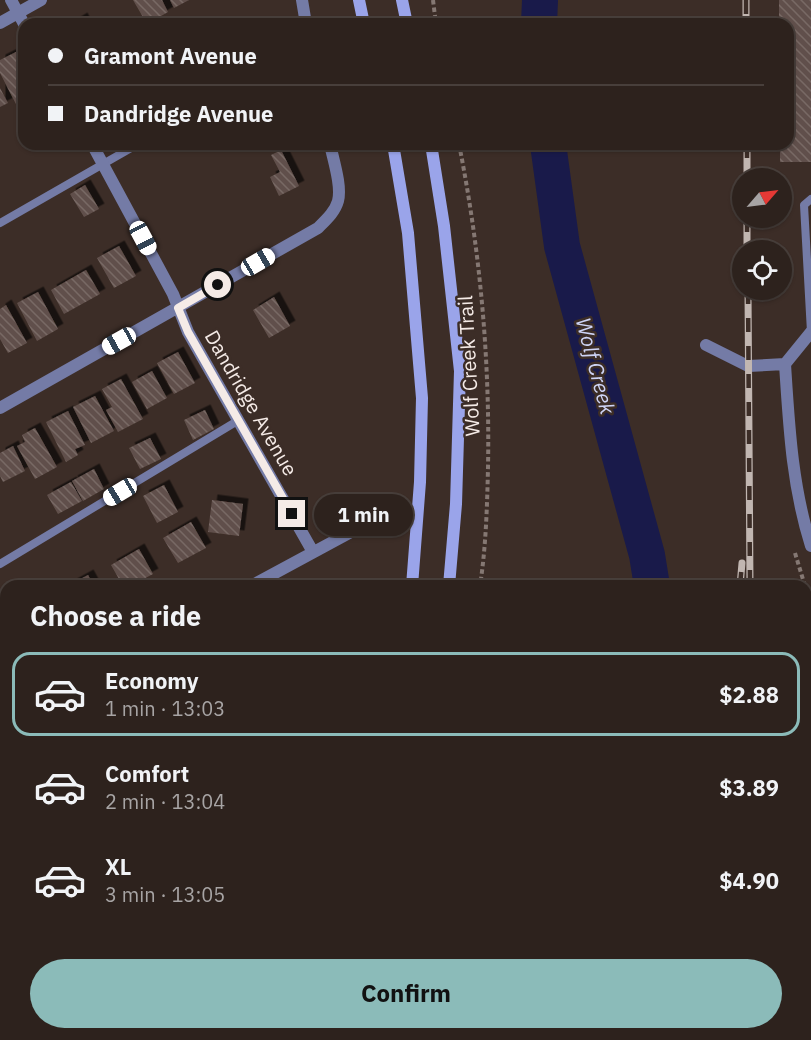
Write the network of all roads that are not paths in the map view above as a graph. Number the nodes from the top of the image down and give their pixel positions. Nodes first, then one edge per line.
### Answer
1 (11, 0) edge
2 (41, 0) edge
3 (302, 0) edge
4 (359, 0) edge
5 (402, 0) edge
6 (21, 18) edge
7 (305, 18) edge
8 (363, 18) edge
9 (406, 18) edge
10 (18, 19) edge
11 (0, 23) edge
12 (95, 150) edge
13 (128, 150) edge
14 (331, 150) edge
15 (394, 150) edge
16 (432, 150) edge
17 (103, 164) junction
18 (811, 199) edge
19 (0, 223) edge
20 (178, 308) junction
21 (811, 332) edge
22 (706, 345) dead end
23 (785, 364) junction
24 (0, 408) edge
25 (239, 420) junction
26 (351, 532) dead end
27 (811, 546) edge
28 (313, 552) junction
29 (0, 564) edge
30 (262, 580) edge
31 (412, 580) edge
32 (450, 580) edge

1 - 6 street
2 - 6 street
3 - 7 street
4 - 8 main road
5 - 9 main road
10 - 11 street
12 - 17 street, Dandridge Avenue
13 - 17 lane
14 - 20 street
15 - 31 main road
16 - 32 main road
17 - 19 lane
17 - 20 street, Dandridge Avenue
18 - 21 lane
20 - 24 street
20 - 25 street, Dandridge Avenue
21 - 23 street
22 - 23 street
23 - 27 street
25 - 28 street, Dandridge Avenue
25 - 29 lane
26 - 28 street
28 - 30 street

